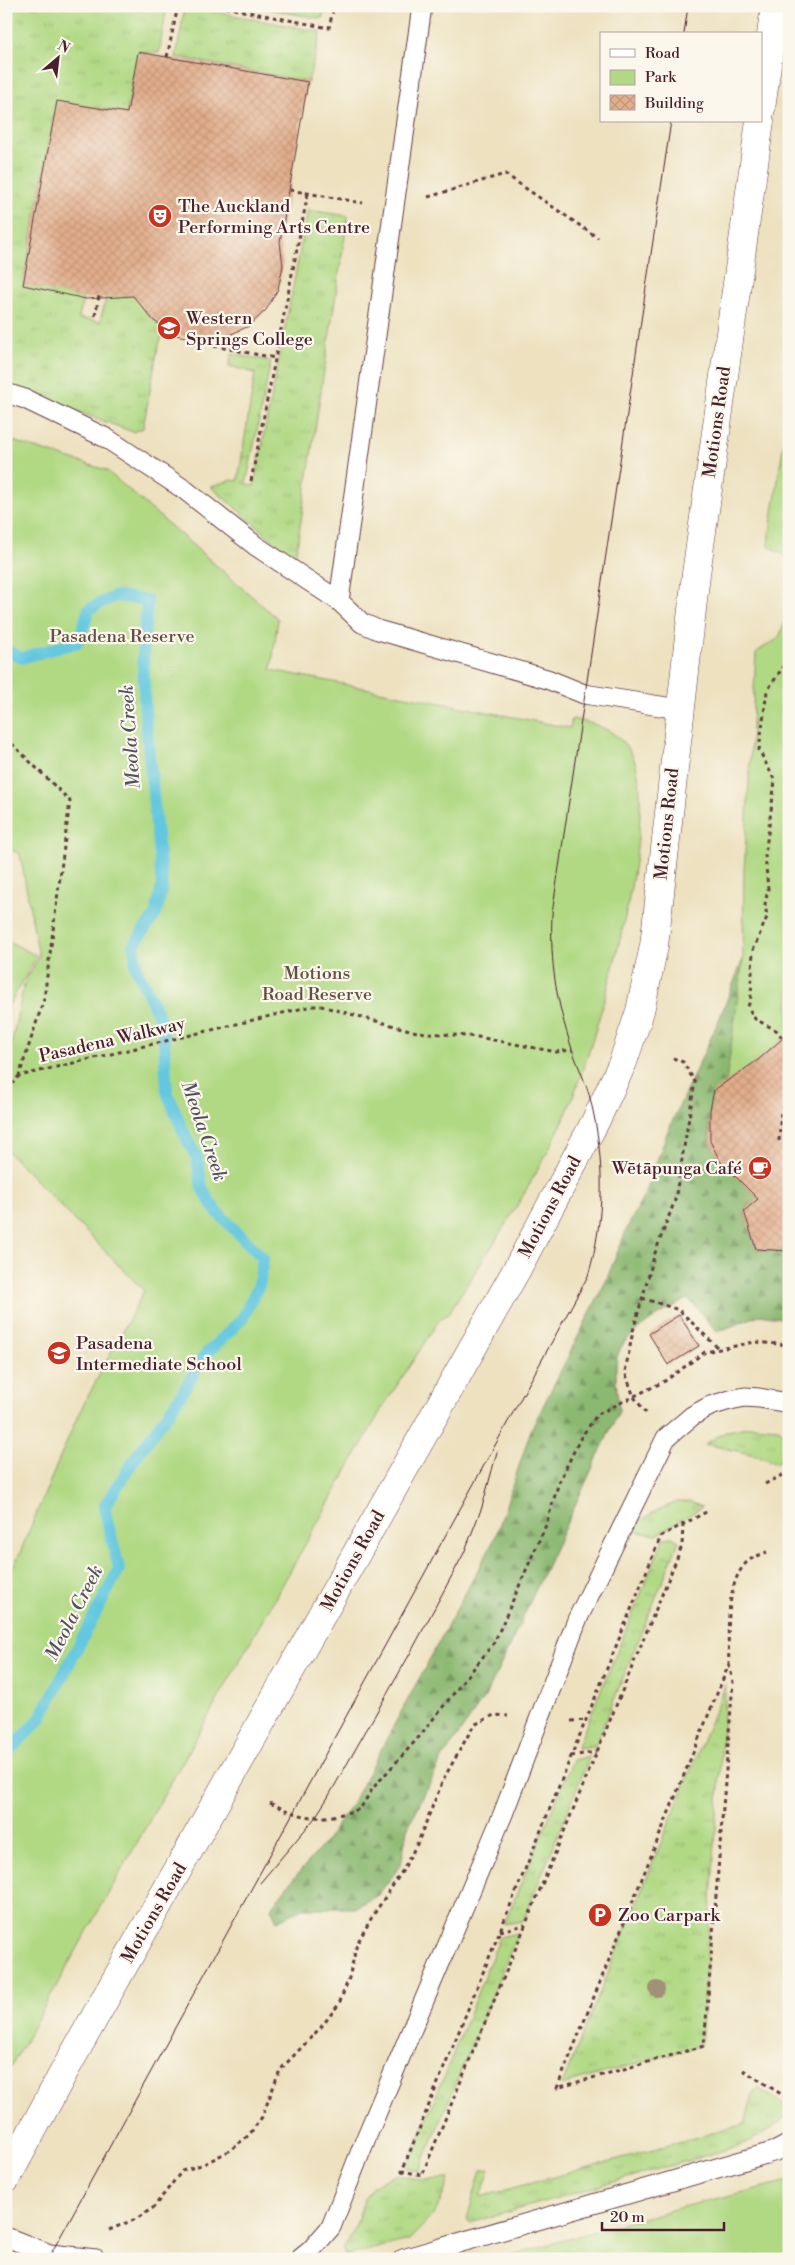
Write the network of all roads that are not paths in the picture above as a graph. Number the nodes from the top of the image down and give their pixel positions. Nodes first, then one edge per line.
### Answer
1 (422, 6) edge
2 (775, 6) edge
3 (762, 102) edge
4 (760, 122) edge
5 (6, 393) edge
6 (339, 601) junction
7 (679, 710) junction
8 (789, 1403) edge
9 (789, 2144) edge
10 (6, 2179) edge
11 (6, 2237) edge
12 (96, 2259) edge
13 (300, 2259) edge
14 (403, 2259) edge

1 - 6 lane
2 - 3 main road
4 - 7 main road, Motions Road
5 - 6 lane
6 - 7 lane
7 - 10 main road, Motions Road
8 - 13 lane
9 - 14 lane
11 - 12 lane

